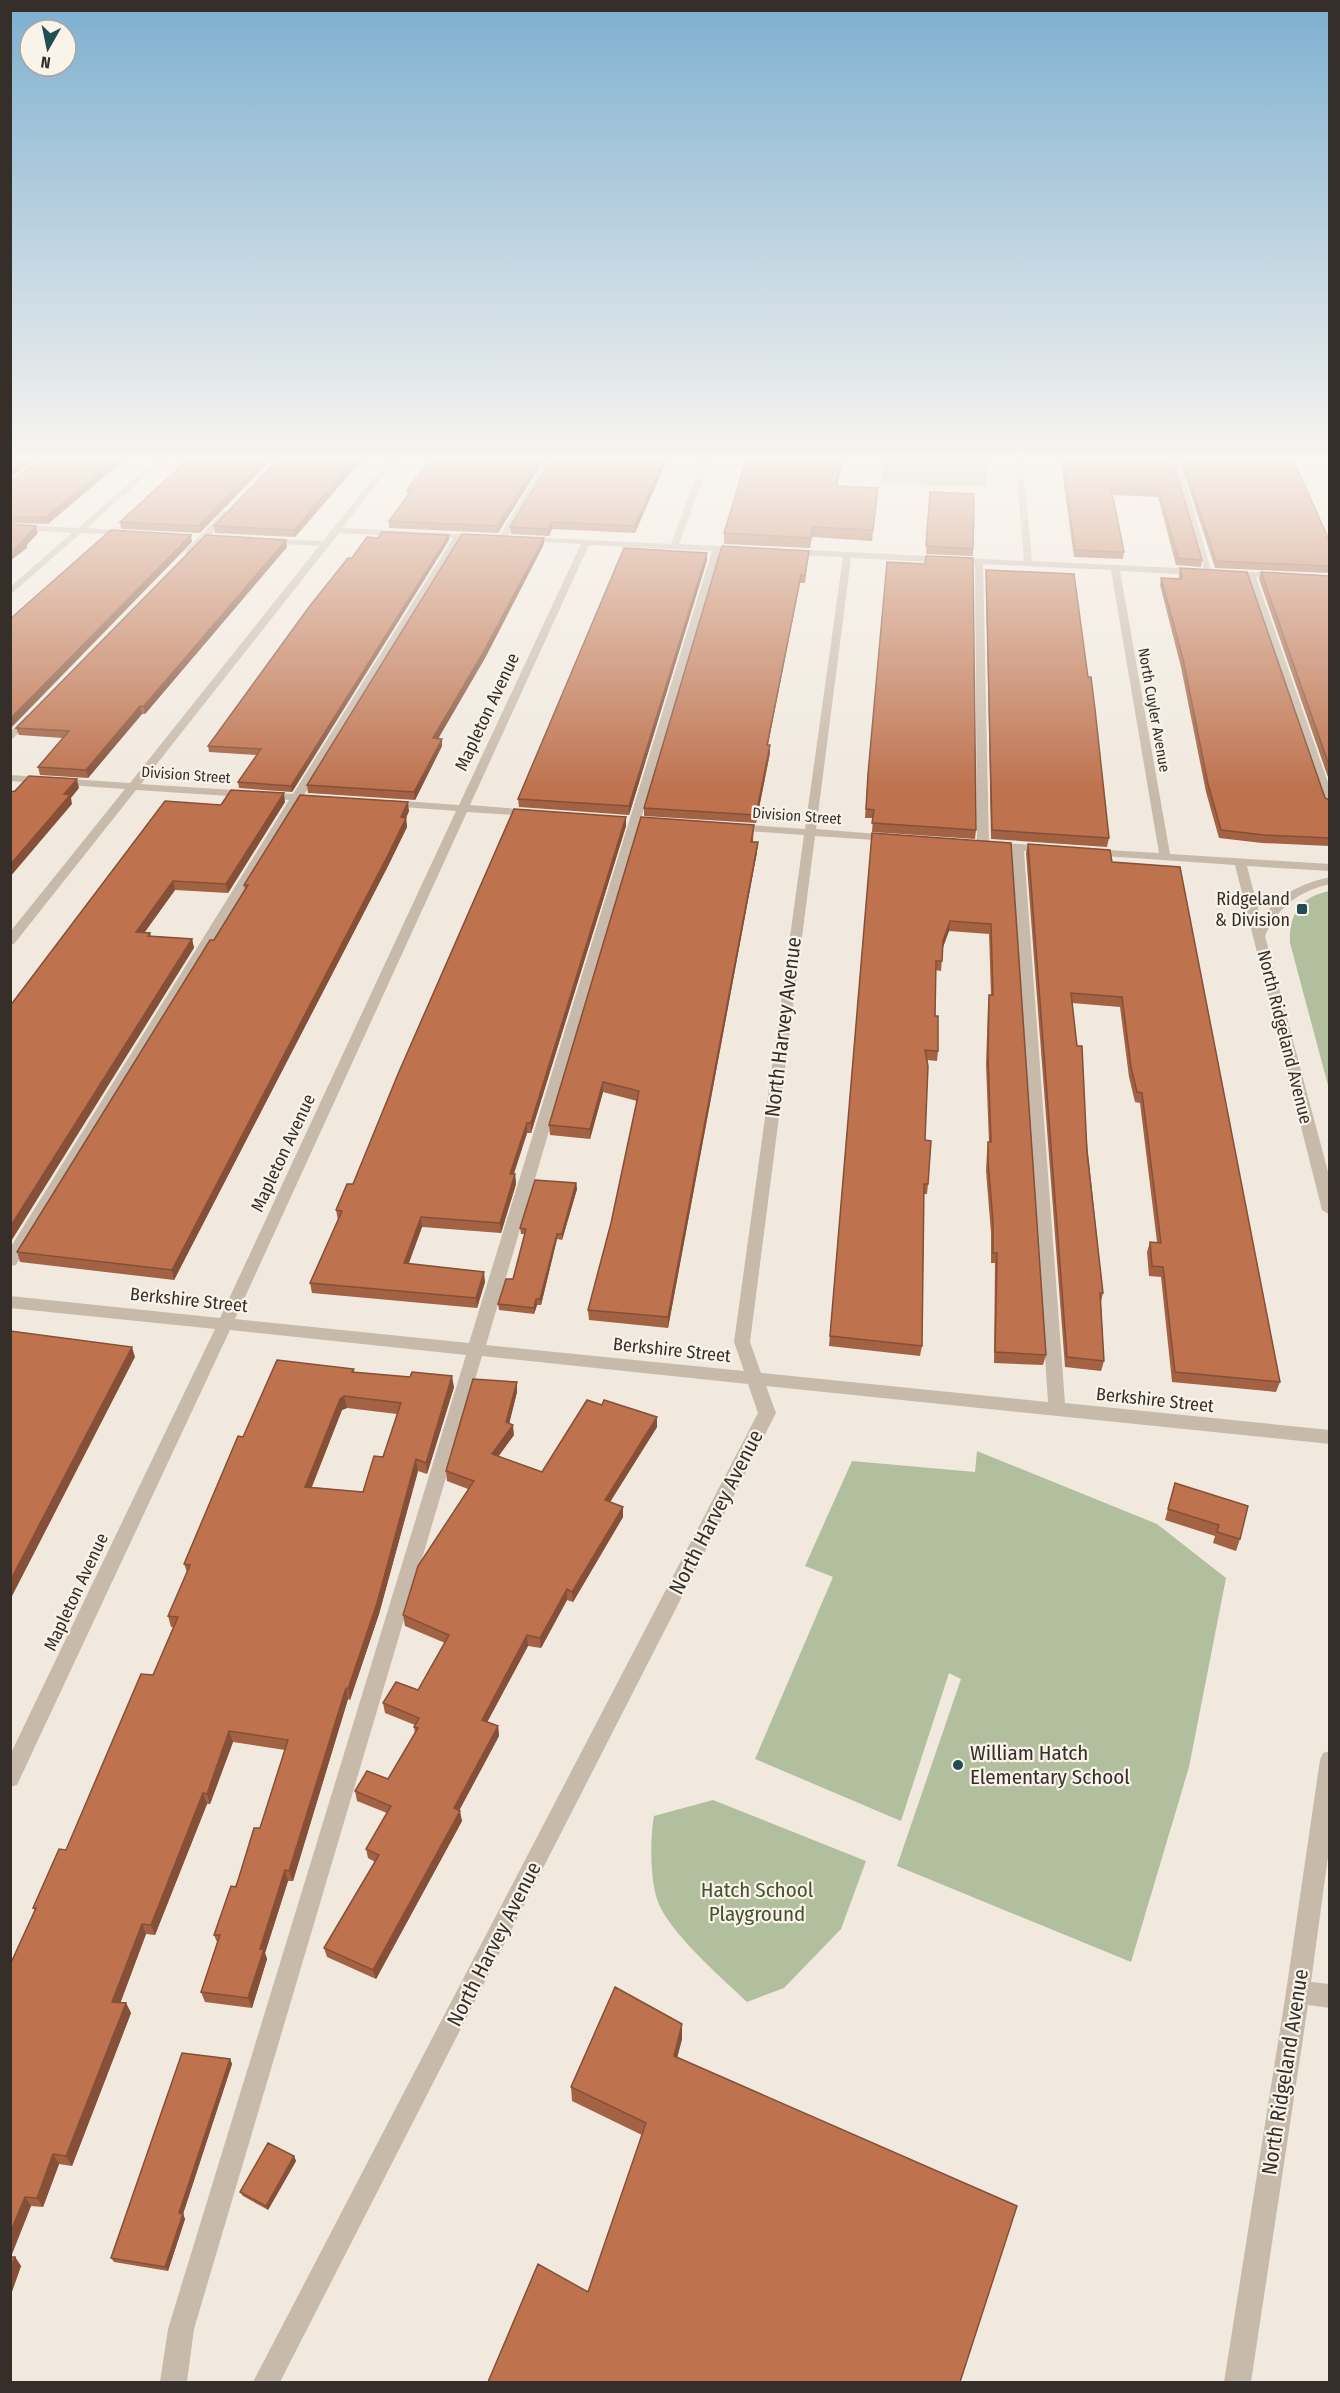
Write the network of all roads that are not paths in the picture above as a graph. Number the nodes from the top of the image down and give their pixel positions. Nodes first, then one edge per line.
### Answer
1 (39, 567) edge
2 (307, 567) edge
3 (439, 567) edge
4 (575, 567) edge
5 (711, 567) edge
6 (845, 567) edge
7 (979, 567) edge
8 (1086, 567) edge
9 (1207, 567) edge
10 (1115, 568) junction
11 (1209, 572) junction
12 (1251, 574) junction
13 (1296, 577) edge
14 (10, 592) edge
15 (35, 713) edge
16 (10, 738) edge
17 (10, 778) edge
18 (132, 786) junction
19 (296, 797) junction
20 (331, 800) edge
21 (377, 802) edge
22 (1329, 805) edge
23 (464, 808) junction
24 (541, 814) edge
25 (718, 826) edge
26 (809, 832) junction
27 (900, 838) edge
28 (1018, 847) junction
29 (1165, 857) junction
30 (1240, 863) junction
31 (1329, 868) edge
32 (1329, 880) edge
33 (1259, 936) junction
34 (10, 941) edge
35 (1329, 1210) edge
36 (10, 1261) edge
37 (10, 1302) edge
38 (225, 1324) junction
39 (476, 1350) junction
40 (753, 1378) junction
41 (1057, 1410) junction
42 (1329, 1437) edge
43 (1329, 1760) edge
44 (10, 1778) edge
45 (1298, 1992) junction
46 (1329, 1996) edge
47 (172, 2382) edge
48 (266, 2382) edge
49 (1237, 2382) edge

1 - 14 street
2 - 18 street
3 - 19 street
4 - 23 street, Mapleton Avenue
5 - 39 street
6 - 26 street, North Harvey Avenue
7 - 28 street
8 - 10 street
9 - 11 street
10 - 11 street
10 - 29 street, North Cuyler Avenue
11 - 12 street
12 - 13 street
12 - 22 street
15 - 16 street
17 - 18 street, Division Street
18 - 19 street, Division Street
18 - 34 street
19 - 20 street, Division Street
19 - 36 street
21 - 23 street
23 - 24 street
23 - 38 street, Mapleton Avenue
25 - 26 street, Division Street
26 - 27 street, Division Street
26 - 40 street, North Harvey Avenue
28 - 29 street
28 - 41 street
29 - 30 street
30 - 31 street
30 - 33 street, North Ridgeland Avenue
32 - 33 street
33 - 35 street, North Ridgeland Avenue
37 - 38 street, Berkshire Street
38 - 39 street, Berkshire Street
38 - 44 street, Mapleton Avenue
39 - 40 street, Berkshire Street
39 - 47 street
40 - 41 street, Berkshire Street
40 - 48 street, North Harvey Avenue
41 - 42 street, Berkshire Street
43 - 45 street, North Ridgeland Avenue
45 - 46 street
45 - 49 street, North Ridgeland Avenue

